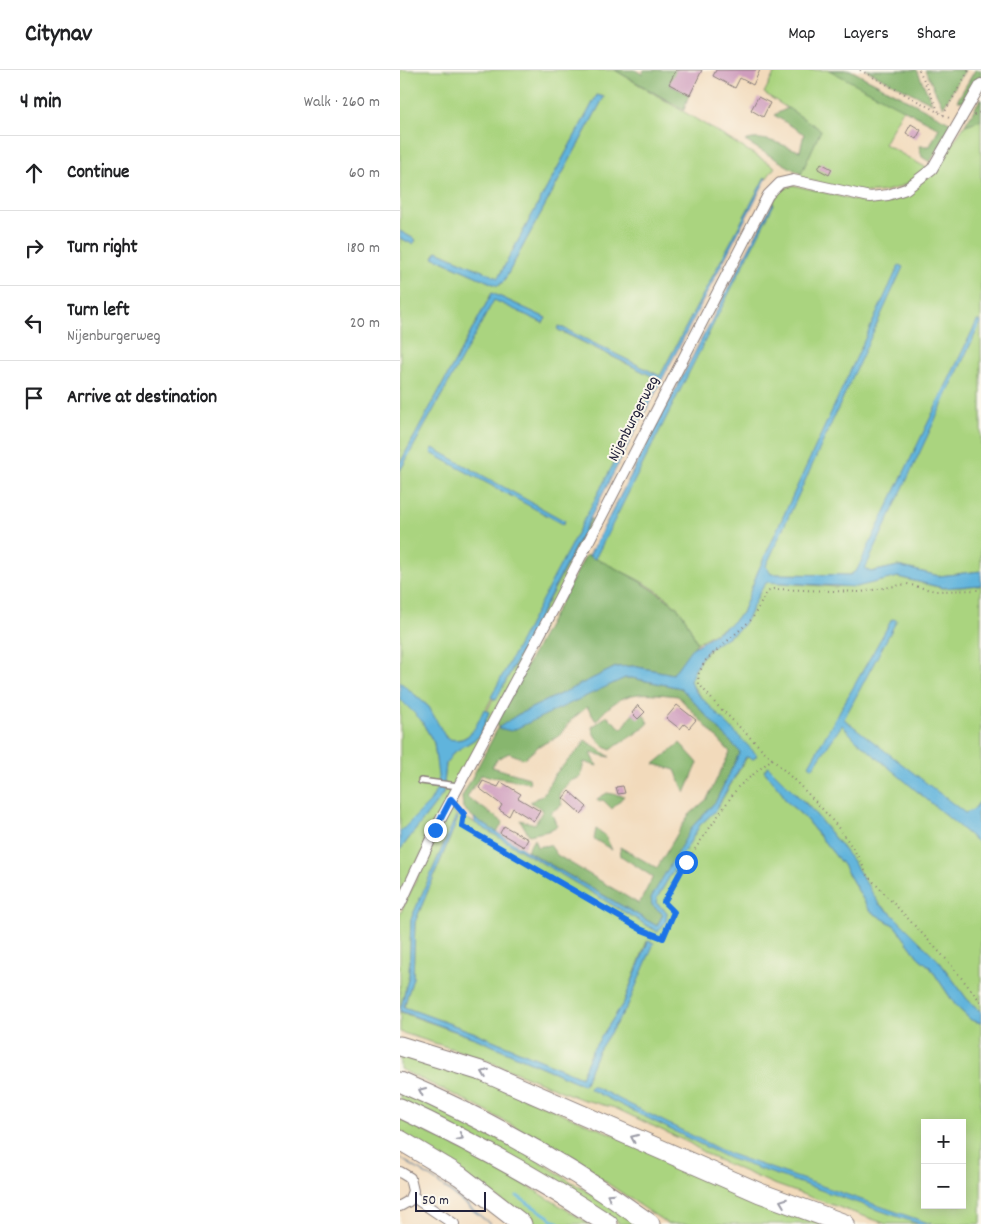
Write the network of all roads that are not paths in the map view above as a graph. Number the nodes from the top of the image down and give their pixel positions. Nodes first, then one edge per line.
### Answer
1 (981, 84) edge
2 (421, 781) dead end
3 (458, 786) junction
4 (400, 905) edge
5 (400, 1046) edge
6 (400, 1082) edge
7 (400, 1108) edge
8 (400, 1140) edge
9 (400, 1172) edge
10 (412, 1196) junction
11 (400, 1206) edge
12 (454, 1224) edge
13 (522, 1224) edge
14 (608, 1224) edge
15 (650, 1224) edge
16 (845, 1224) edge

1 - 3 street, Nijenburgerweg
2 - 3 lane
3 - 4 street, Nijenburgerweg
16 -> 5 highway
15 -> 6 highway
7 -> 14 highway
8 - 13 highway
9 - 10 street
10 - 11 street
10 - 12 street

